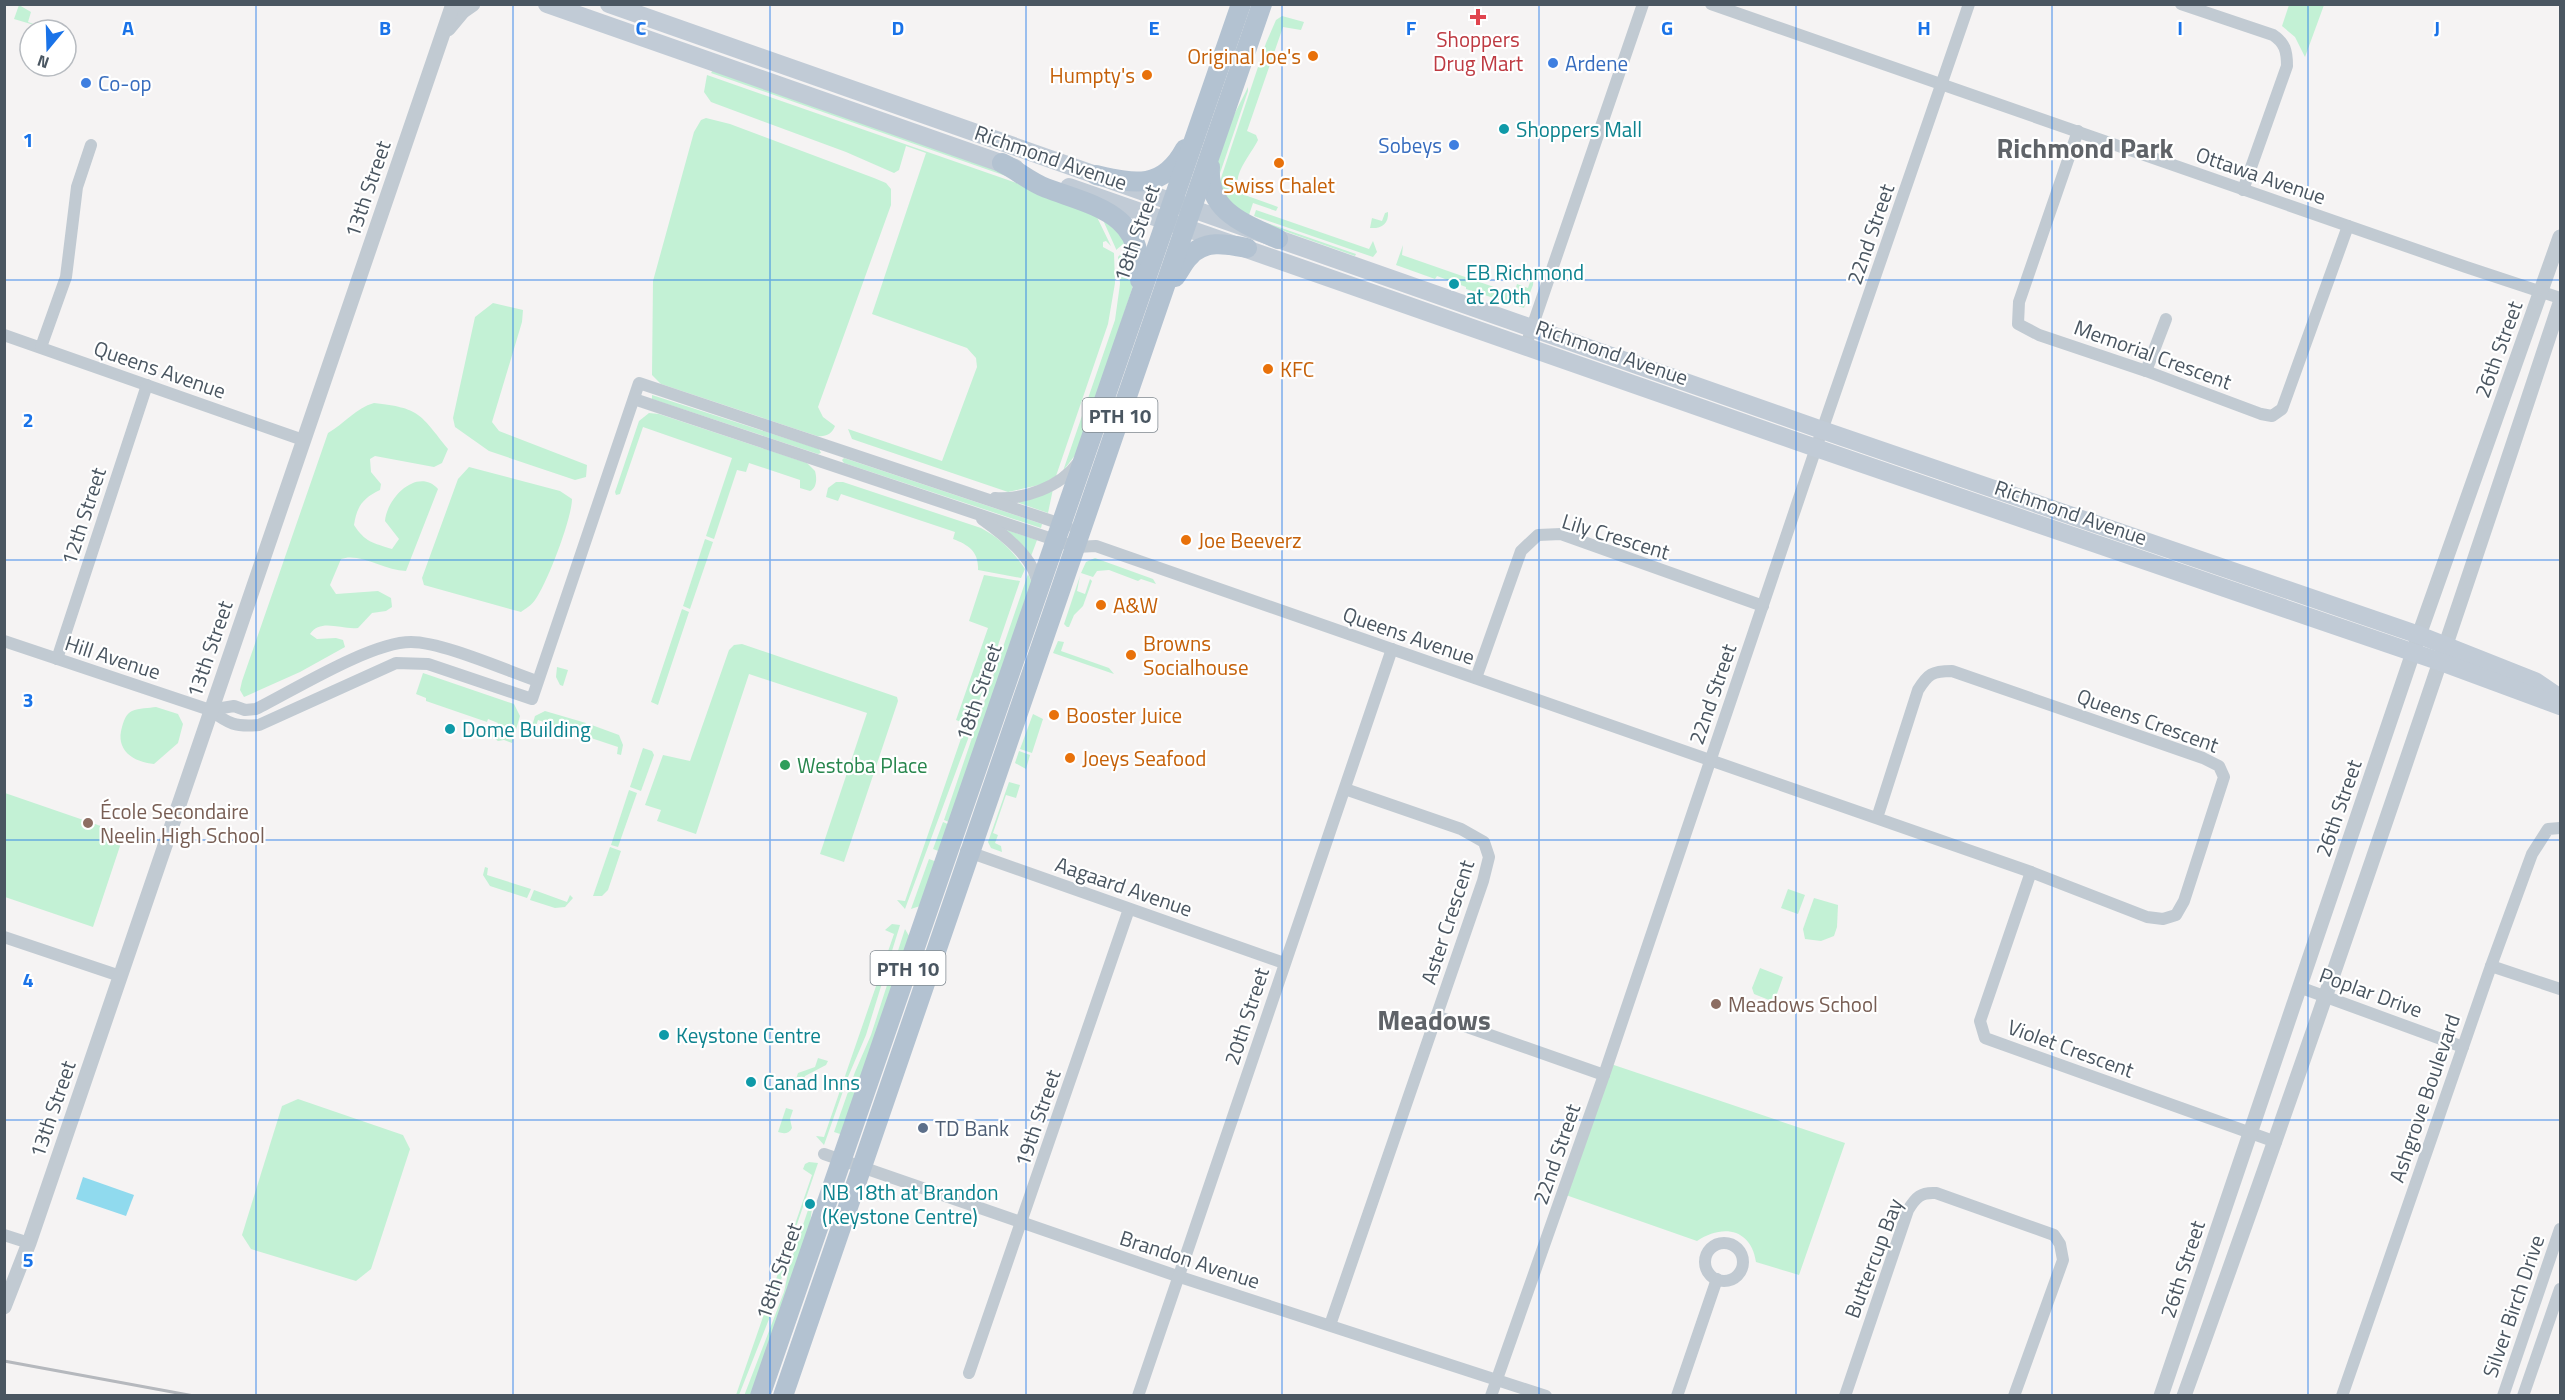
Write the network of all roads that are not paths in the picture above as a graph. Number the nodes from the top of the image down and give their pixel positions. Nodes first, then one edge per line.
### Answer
1 (453, 4) edge
2 (473, 4) edge
3 (547, 4) edge
4 (609, 4) edge
5 (1241, 4) edge
6 (1262, 4) edge
7 (1644, 4) edge
8 (1711, 4) edge
9 (1969, 4) edge
10 (2181, 4) edge
11 (1739, 9) edge
12 (442, 36) junction
13 (710, 39) junction
14 (702, 60) junction
15 (1942, 84) junction
16 (1204, 112) junction
17 (2078, 131) junction
18 (91, 145) dead end
19 (1212, 151) junction
20 (1002, 163) junction
21 (1096, 175) junction
22 (2243, 190) junction
23 (1169, 211) junction
24 (1189, 218) junction
25 (2348, 226) junction
26 (2560, 237) edge
27 (1278, 239) junction
28 (1247, 248) junction
29 (2542, 291) junction
30 (2560, 298) edge
31 (1160, 299) junction
32 (2560, 303) edge
33 (1136, 308) junction
34 (2166, 319) dead end
35 (4, 335) edge
36 (1529, 337) junction
37 (41, 347) junction
38 (2146, 371) junction
39 (147, 385) junction
40 (634, 399) junction
41 (1822, 430) junction
42 (1092, 438) junction
43 (303, 440) junction
44 (1816, 448) junction
45 (971, 494) junction
46 (968, 511) junction
47 (1059, 532) junction
48 (1078, 539) junction
49 (1035, 601) junction
50 (1763, 606) junction
51 (2419, 634) junction
52 (4, 642) edge
53 (2448, 645) junction
54 (1392, 650) junction
55 (2414, 653) junction
56 (57, 659) junction
57 (2442, 662) junction
58 (1476, 678) junction
59 (537, 681) junction
60 (2560, 698) edge
61 (2560, 706) edge
62 (210, 710) junction
63 (1710, 759) junction
64 (1345, 789) junction
65 (1877, 818) junction
66 (2560, 828) edge
67 (950, 845) junction
68 (969, 852) junction
69 (2031, 872) junction
70 (1129, 909) junction
71 (4, 937) edge
72 (1284, 963) junction
73 (2491, 966) junction
74 (120, 976) junction
75 (2299, 987) junction
76 (2560, 989) edge
77 (2326, 997) junction
78 (1436, 1016) junction
79 (2463, 1047) junction
80 (1604, 1075) junction
81 (2249, 1134) junction
82 (2276, 1142) junction
83 (832, 1157) junction
84 (861, 1166) junction
85 (1021, 1222) junction
86 (2560, 1229) edge
87 (4, 1235) edge
88 (29, 1243) junction
89 (1177, 1276) junction
90 (1717, 1279) dead end
91 (2560, 1289) edge
92 (4, 1307) edge
93 (1330, 1325) junction
94 (969, 1373) dead end
95 (1497, 1378) junction
96 (760, 1395) edge
97 (783, 1395) edge
98 (1138, 1395) edge
99 (1491, 1395) edge
100 (1546, 1395) edge
101 (1677, 1395) edge
102 (1845, 1395) edge
103 (2014, 1395) edge
104 (2161, 1395) edge
105 (2184, 1395) edge
106 (2342, 1395) edge
107 (2502, 1395) edge
108 (2523, 1395) edge

1 - 12 street, 13th Street
2 - 12 street
3 - 14 main road, Richmond Avenue
4 - 13 main road, Richmond Avenue
5 - 16 main road, 18th Street / PTH 10
6 - 19 main road, PTH 10
7 - 36 street
8 - 11 street, Ottawa Avenue
9 - 15 street, 22nd Street
10 - 22 street
11 - 15 street, Ottawa Avenue
12 - 43 street, 13th Street
13 - 14 street
13 - 21 main road, Richmond Avenue
14 - 20 main road, Richmond Avenue
15 - 17 street, Ottawa Avenue
15 - 41 street, 22nd Street
16 - 21 main road
16 - 23 main road, 18th Street / PTH 10
17 - 22 street, Ottawa Avenue
17 - 38 street, Memorial Crescent
18 - 37 street
19 - 24 main road, PTH 10
19 - 27 main road
20 - 23 main road, Richmond Avenue
20 - 33 main road
21 - 23 main road, Richmond Avenue
22 - 25 street, Ottawa Avenue
23 - 24 main road, Richmond Avenue
23 - 33 main road, 18th Street / PTH 10
24 - 27 main road, Richmond Avenue
24 - 28 main road, Richmond Avenue
24 - 31 main road, PTH 10
25 - 29 street, Ottawa Avenue
25 - 38 street, Memorial Crescent
26 - 29 street, 26th Street
27 - 36 main road, Richmond Avenue
28 - 31 main road
28 - 36 main road, Richmond Avenue
29 - 30 street, Ottawa Avenue
29 - 51 street, 26th Street
31 - 48 main road, PTH 10
32 - 53 street, 26th Street
33 - 42 main road, 18th Street / PTH 10
34 - 38 street
35 - 37 street, Queens Avenue
36 - 41 main road, Richmond Avenue
36 - 44 main road, Richmond Avenue
37 - 39 street, Queens Avenue
39 - 43 street, Queens Avenue
39 - 56 street, 12th Street
40 - 45 street
40 - 46 street
40 - 59 street
41 - 44 street, 22nd Street
41 - 51 main road, Richmond Avenue
42 - 45 street
42 - 47 main road, 18th Street / PTH 10
43 - 62 street, 13th Street
44 - 50 street, 22nd Street
44 - 55 main road, Richmond Avenue
45 - 47 street
46 - 47 street
46 - 49 street
47 - 48 street
47 - 49 main road, 18th Street / PTH 10
48 - 54 street, Queens Avenue
48 - 68 main road, PTH 10
49 - 67 main road, 18th Street / PTH 10
50 - 58 street, Lily Crescent
50 - 63 street, 22nd Street
51 - 53 main road, Richmond Avenue
51 - 55 street, 26th Street
52 - 56 street, Hill Avenue
53 - 57 street, 26th Street
53 - 60 main road, Richmond Avenue
54 - 58 street, Queens Avenue
54 - 64 street, 20th Street
55 - 57 main road, Richmond Avenue
55 - 75 street, 26th Street
56 - 62 street, Hill Avenue
57 - 61 main road, Richmond Avenue
57 - 77 street, 26th Street
58 - 63 street, Queens Avenue
59 - 62 street
59 - 62 street
62 - 74 street, 13th Street
63 - 65 street, Queens Crescent
63 - 80 street, 22nd Street
64 - 72 street, 20th Street
64 - 78 street, Aster Crescent
65 - 69 street, Queens Crescent
65 - 69 street, Queens Crescent
66 - 73 street, Ashgrove Boulevard
67 - 68 street, Aagaard Avenue
67 - 83 main road, 18th Street / PTH 10
68 - 70 street, Aagaard Avenue
68 - 84 main road, PTH 10
69 - 81 street, Violet Crescent
70 - 72 street, Aagaard Avenue
70 - 85 street, 19th Street
71 - 74 street
72 - 89 street, 20th Street
73 - 76 street
73 - 79 street, Ashgrove Boulevard
74 - 88 street, 13th Street
75 - 77 street, Poplar Drive
75 - 81 street, 26th Street
77 - 79 street, Poplar Drive
77 - 82 street, 26th Street
78 - 80 street
78 - 93 street, Aster Crescent
79 - 106 street, Ashgrove Boulevard
80 - 95 street, 22nd Street
81 - 82 street, Violet Crescent
81 - 104 street, 26th Street
82 - 105 street, 26th Street
83 - 84 street, Brandon Avenue
83 - 96 main road, 18th Street / PTH 10
84 - 85 street, Brandon Avenue
84 - 97 main road, PTH 10
85 - 89 street, Brandon Avenue
85 - 94 street, 19th Street
86 - 107 street, Silver Birch Drive
87 - 88 street
88 - 92 street, 13th Street
89 - 93 street, Brandon Avenue
89 - 98 street, 20th Street
90 - 101 street
91 - 108 street, Silver Birch Drive
93 - 95 street, Brandon Avenue
95 - 99 street, 22nd Street
95 - 100 street, Brandon Avenue
102 - 103 street, Buttercup Bay

